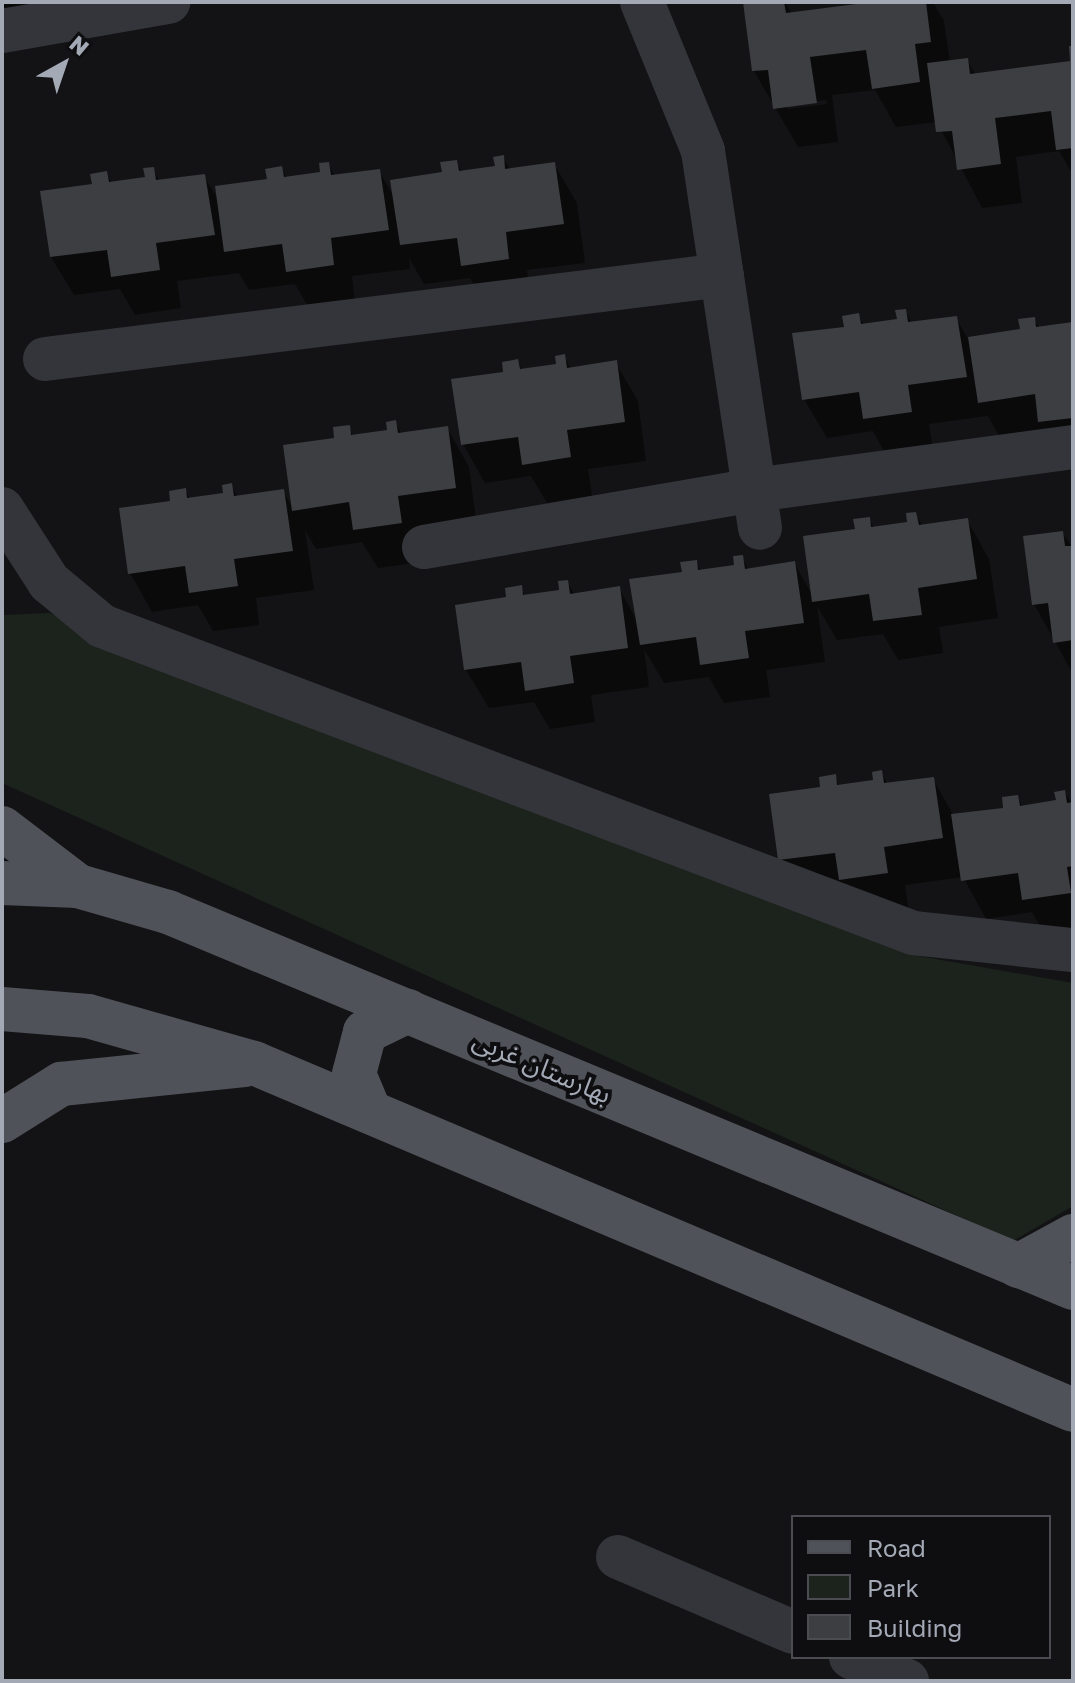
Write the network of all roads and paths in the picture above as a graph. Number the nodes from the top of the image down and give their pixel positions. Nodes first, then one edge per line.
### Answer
1 (169, 2) edge
2 (642, 2) edge
3 (2, 31) edge
4 (722, 275) junction
5 (45, 359) dead end
6 (1073, 447) edge
7 (2, 509) edge
8 (757, 509) junction
9 (424, 547) dead end
10 (2, 828) edge
11 (2, 883) edge
12 (78, 886) junction
13 (1073, 950) edge
14 (2, 1009) edge
15 (408, 1011) junction
16 (254, 1063) junction
17 (370, 1112) junction
18 (2, 1121) edge
19 (1073, 1236) edge
20 (1018, 1266) junction
21 (1073, 1288) edge
22 (1073, 1410) edge
23 (618, 1557) dead end
24 (791, 1631) edge
25 (856, 1659) edge
26 (907, 1681) edge

1 - 3 street
2 - 4 street
4 - 5 street
4 - 8 street
6 - 8 street
7 - 13 street
8 - 9 street
10 - 12 main road
11 - 12 main road, بهارستان غربی
12 - 15 main road, بهارستان غربی
14 - 16 main road
15 - 17 main road
15 - 20 main road, بهارستان غربی
16 - 17 main road
16 - 18 main road
17 - 22 main road
19 - 20 main road
20 - 21 main road, بهارستان غربی
23 - 24 street
25 - 26 street

